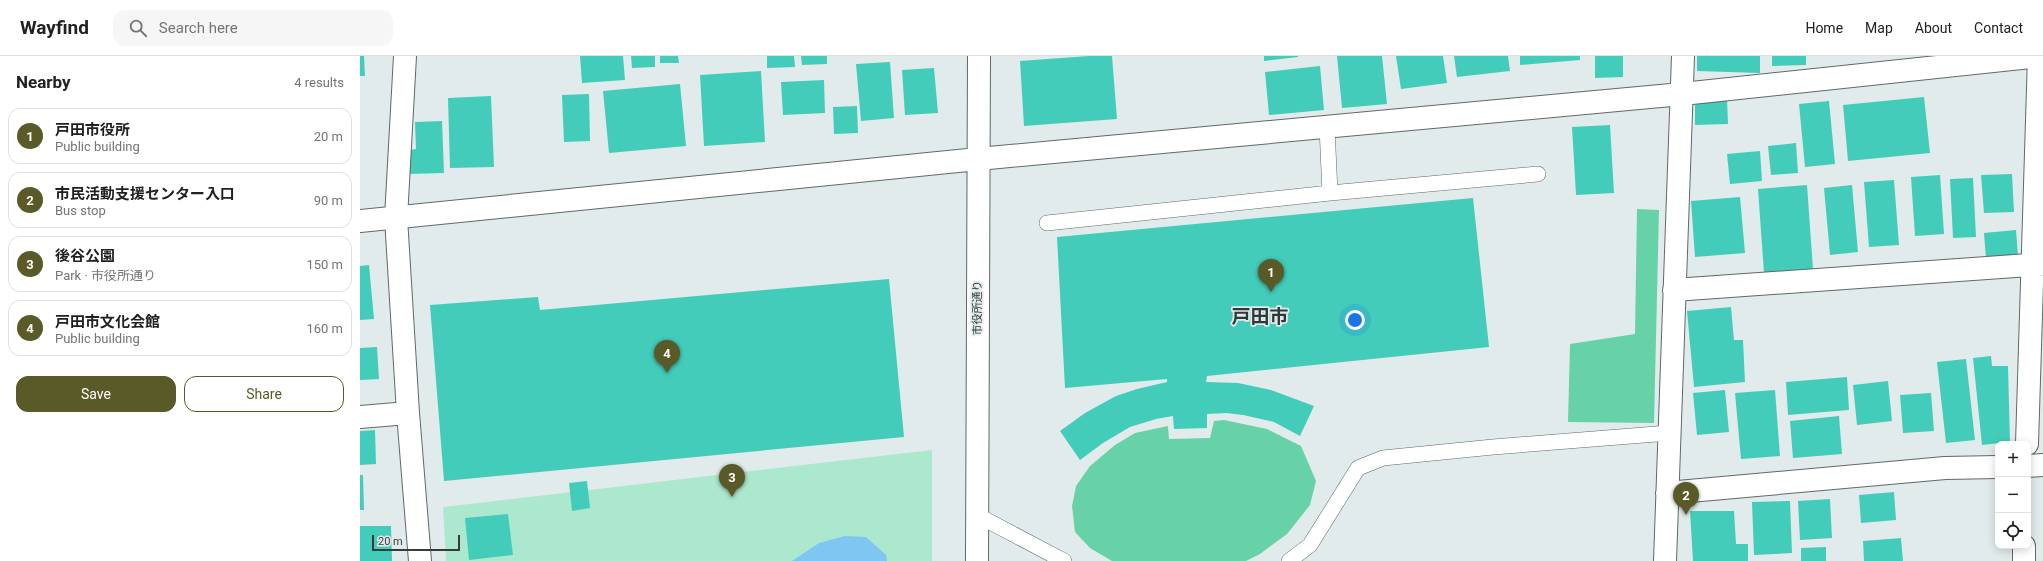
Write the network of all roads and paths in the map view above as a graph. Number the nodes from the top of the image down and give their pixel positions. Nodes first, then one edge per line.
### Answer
1 (406, 56) edge
2 (979, 56) edge
3 (1683, 56) edge
4 (2040, 56) edge
5 (1682, 94) junction
6 (1327, 127) junction
7 (978, 159) junction
8 (1538, 174) dead end
9 (1330, 193) junction
10 (396, 218) junction
11 (360, 221) edge
12 (1047, 223) dead end
13 (2037, 264) edge
14 (1674, 290) junction
15 (408, 413) junction
16 (360, 417) edge
17 (1669, 433) junction
18 (2027, 441) edge
19 (2043, 465) edge
20 (2031, 466) edge
21 (1995, 467) edge
22 (1667, 493) junction
23 (977, 515) junction
24 (2024, 549) edge
25 (420, 561) edge
26 (977, 561) edge
27 (1064, 561) edge
28 (1289, 561) edge
29 (1665, 561) edge
30 (2024, 561) edge

1 - 10 street
2 - 7 street, 市役所通り
3 - 5 street
4 - 5 street
4 - 13 street
5 - 6 street
5 - 14 street
6 - 7 street
6 - 9 lane
7 - 10 street
7 - 23 street, 市役所通り
8 - 9 lane
9 - 12 lane
10 - 11 street
10 - 15 street
13 - 14 street
13 - 18 street
14 - 17 street
15 - 16 street
15 - 25 street
17 - 22 street
17 - 28 lane
19 - 20 street
21 - 22 street
22 - 29 street
23 - 26 street, 市役所通り
23 - 27 lane
24 - 30 street

